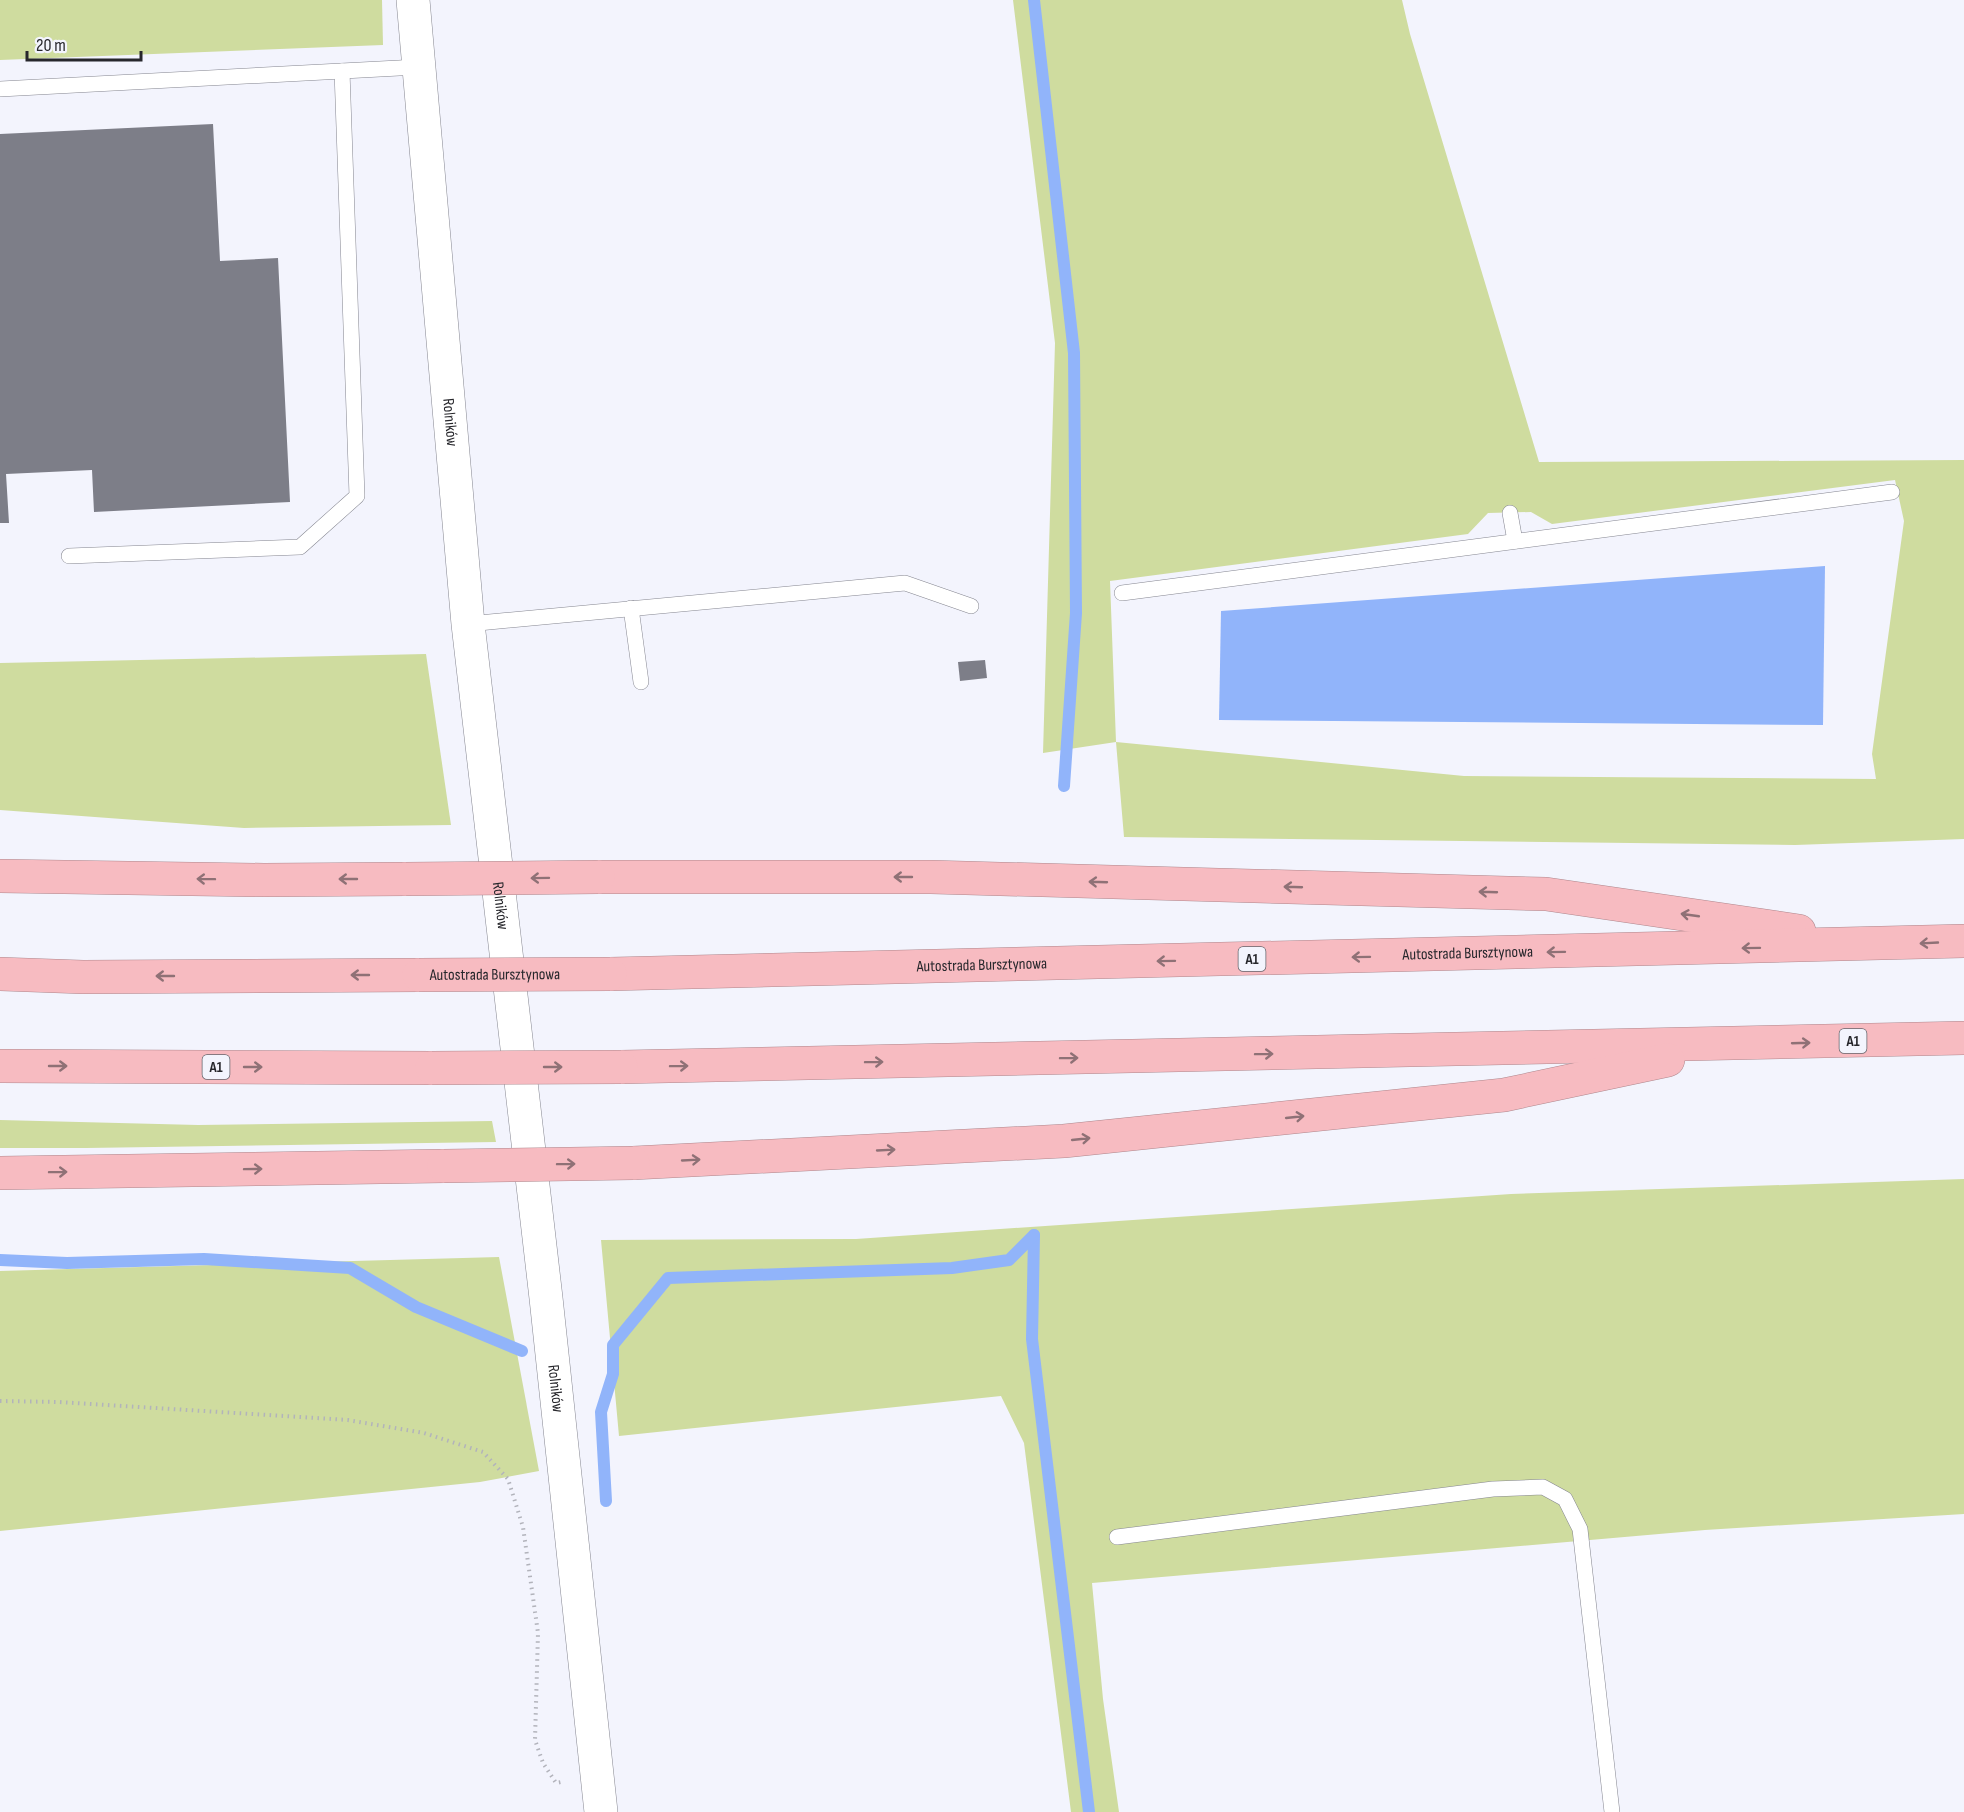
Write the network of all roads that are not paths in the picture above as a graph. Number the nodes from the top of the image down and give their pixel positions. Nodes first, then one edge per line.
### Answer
1 (413, 0) edge
2 (418, 67) junction
3 (342, 71) junction
4 (0, 89) edge
5 (1892, 492) dead end
6 (1510, 513) dead end
7 (1515, 541) junction
8 (69, 556) dead end
9 (1122, 593) dead end
10 (971, 606) dead end
11 (632, 608) junction
12 (468, 624) junction
13 (641, 682) dead end
14 (0, 876) edge
15 (1964, 941) edge
16 (1894, 944) junction
17 (0, 974) edge
18 (1964, 1038) edge
19 (1743, 1044) junction
20 (0, 1066) edge
21 (0, 1173) edge
22 (1117, 1537) dead end
23 (602, 1812) edge
24 (1612, 1812) edge

1 - 2 street, Rolników
2 - 3 lane
2 - 12 street, Rolników
3 - 4 lane
3 - 8 lane
5 - 7 lane
6 - 7 lane
7 - 9 lane
10 - 11 lane
11 - 12 lane
11 - 13 lane
12 - 23 street, Rolników
16 -> 14 highway, bridge
15 -> 16 highway, Autostrada Bursztynowa / A1
16 -> 17 highway, Autostrada Bursztynowa / A1, bridge
19 -> 18 highway, A1
20 -> 19 highway, A1, bridge
21 -> 19 highway, bridge
22 - 24 lane

